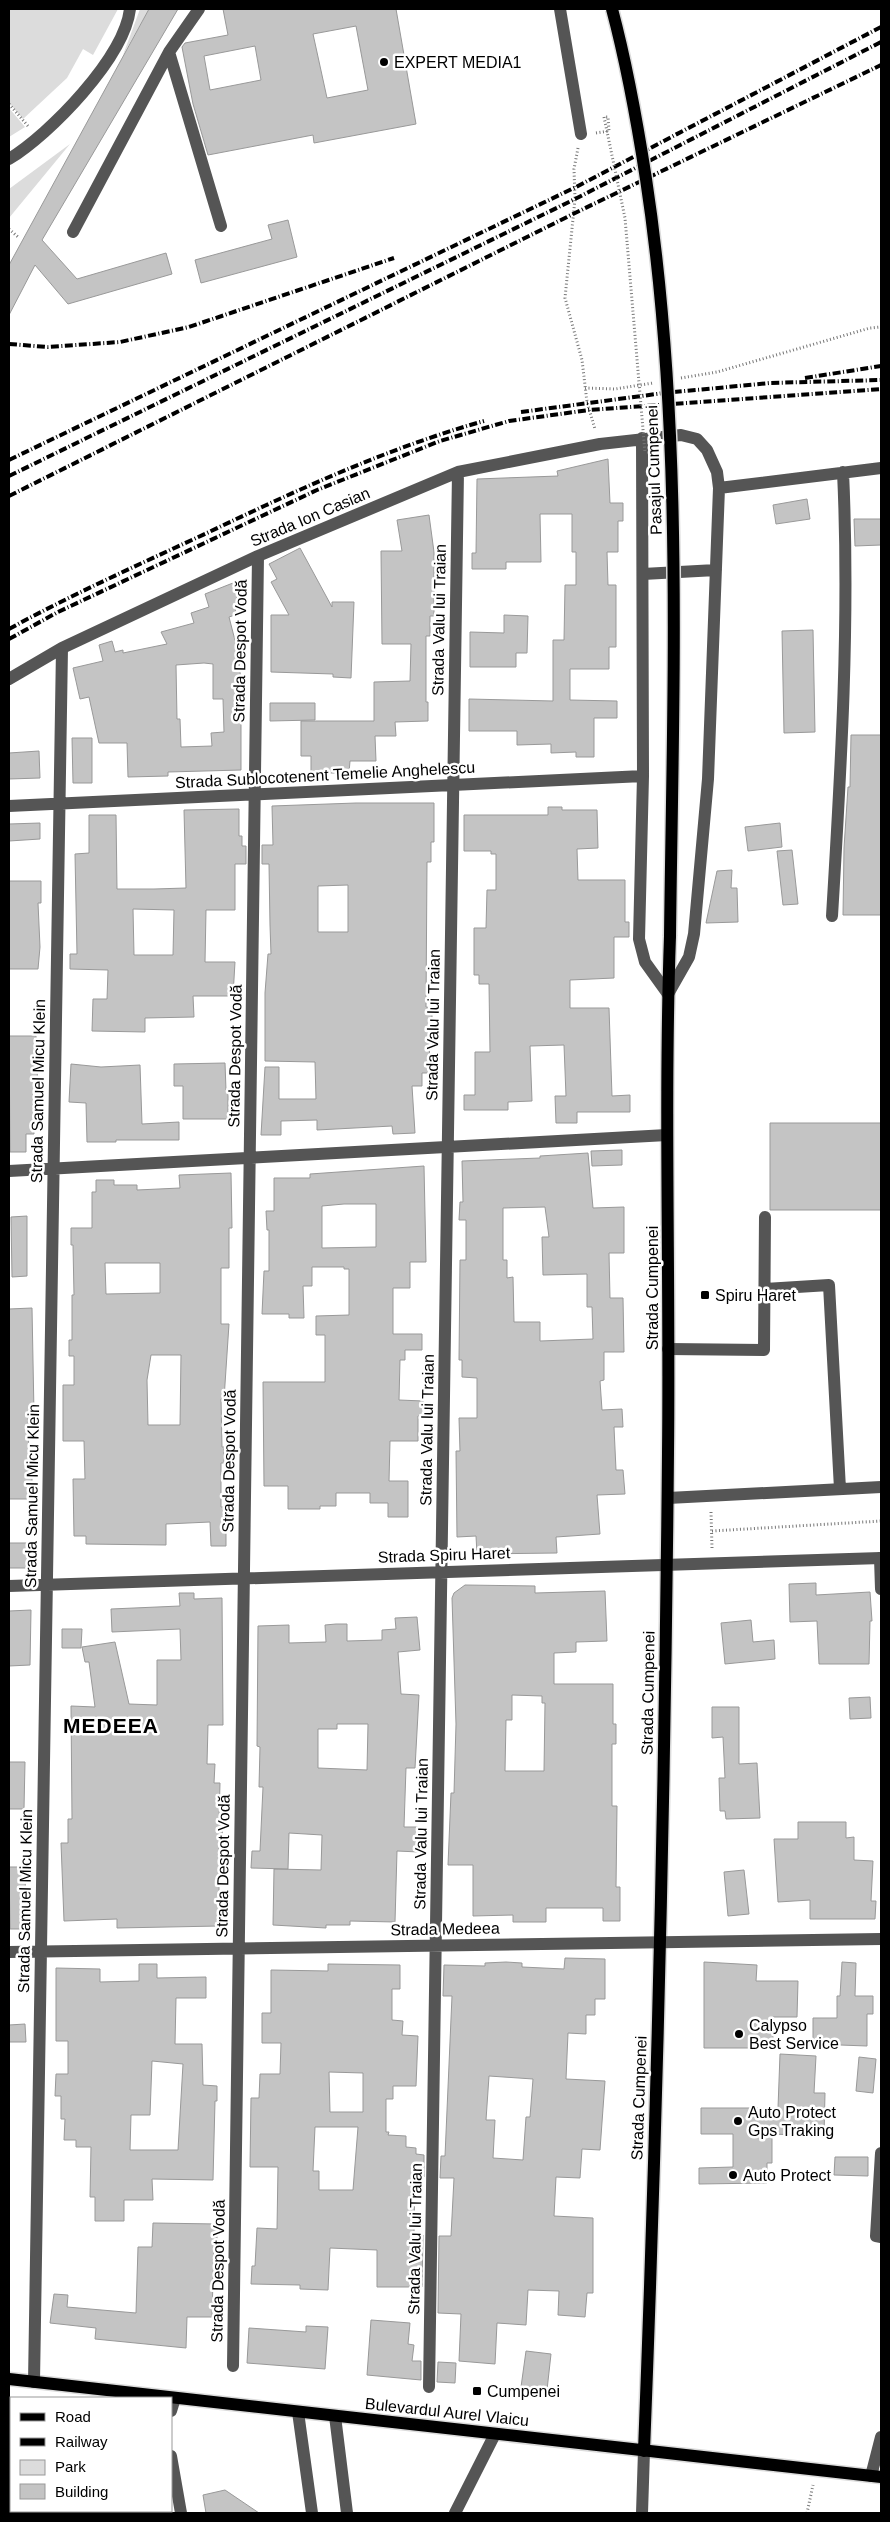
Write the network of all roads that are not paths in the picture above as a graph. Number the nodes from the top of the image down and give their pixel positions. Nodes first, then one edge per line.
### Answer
1 (130, 9) edge
2 (199, 9) edge
3 (560, 9) edge
4 (612, 9) edge
5 (169, 52) junction
6 (581, 134) road end
7 (9, 159) edge
8 (221, 226) dead end
9 (73, 232) dead end
10 (642, 438) junction
11 (881, 468) edge
12 (458, 472) junction
13 (844, 472) junction
14 (719, 488) junction
15 (258, 556) junction
16 (716, 570) junction
17 (643, 574) junction
18 (62, 648) junction
19 (9, 679) edge
20 (643, 776) junction
21 (453, 785) junction
22 (254, 794) junction
23 (59, 804) junction
24 (9, 806) edge
25 (832, 916) dead end
26 (670, 936) joint
27 (668, 994) junction
28 (667, 1135) junction
29 (447, 1148) junction
30 (249, 1158) junction
31 (53, 1168) junction
32 (9, 1171) edge
33 (765, 1218) dead end
34 (764, 1289) junction
35 (668, 1349) junction
36 (881, 1488) edge
37 (840, 1490) junction
38 (668, 1498) junction
39 (881, 1558) edge
40 (667, 1564) junction
41 (441, 1571) junction
42 (244, 1578) junction
43 (47, 1585) junction
44 (9, 1586) edge
45 (881, 1589) edge
46 (881, 1939) edge
47 (659, 1942) junction
48 (436, 1946) junction
49 (239, 1948) junction
50 (41, 1951) junction
51 (9, 1952) edge
52 (881, 2154) edge
53 (878, 2236) edge
54 (233, 2366) dead end
55 (9, 2379) edge
56 (34, 2382) junction
57 (429, 2387) dead end
58 (96, 2394) edge
59 (155, 2397) edge
60 (172, 2398) edge
61 (175, 2398) junction
62 (172, 2408) edge
63 (298, 2412) junction
64 (336, 2416) junction
65 (496, 2434) junction
66 (881, 2437) edge
67 (644, 2450) junction
68 (172, 2462) edge
69 (876, 2476) edge
70 (181, 2513) edge
71 (312, 2513) edge
72 (348, 2513) edge
73 (455, 2513) edge
74 (642, 2513) edge

1 - 7 street
2 - 5 street
3 - 6 street
4 - 26 main road, Pasajul Cumpenei, bridge
5 - 8 street
5 - 9 street
10 - 12 street, Strada Ion Casian
10 - 14 street, Strada Ion Casian
10 - 17 street
11 - 13 street
12 - 15 street, Strada Ion Casian
12 - 21 street, Strada Valu lui Traian
13 - 14 street
13 - 25 street
14 - 16 street
15 - 18 street, Strada Ion Casian
15 - 22 street, Strada Despot Vodă
16 - 17 street
16 - 27 street
17 - 20 street
18 - 19 street, Strada Ion Casian
18 - 23 street, Strada Samuel Micu Klein
20 - 21 street, Strada Sublocotenent Temelie Anghelescu
20 - 27 street
21 - 22 street, Strada Sublocotenent Temelie Anghelescu
21 - 29 street, Strada Valu lui Traian
22 - 23 street, Strada Sublocotenent Temelie Anghelescu
22 - 30 street, Strada Despot Vodă
23 - 24 street, Strada Sublocotenent Temelie Anghelescu
23 - 31 street, Strada Samuel Micu Klein
26 - 27 main road, Strada Cumpenei
27 - 28 main road, Strada Cumpenei
28 - 29 street
28 - 35 main road, Strada Cumpenei
29 - 30 street
29 - 41 street, Strada Valu lui Traian
30 - 31 street
30 - 42 street, Strada Despot Vodă
31 - 32 street
31 - 43 street, Strada Samuel Micu Klein
33 - 34 street
34 - 35 street
34 - 37 street
35 - 38 main road, Strada Cumpenei
36 - 37 street
37 - 38 street
38 - 40 main road, Strada Cumpenei
39 - 40 street, Strada Spiru Haret
39 - 45 street
40 - 41 street, Strada Spiru Haret
40 - 47 main road, Strada Cumpenei
41 - 42 street, Strada Spiru Haret
41 - 48 street, Strada Valu lui Traian
42 - 43 street, Strada Spiru Haret
42 - 49 street, Strada Despot Vodă
43 - 44 street, Strada Spiru Haret
43 - 50 street, Strada Samuel Micu Klein
46 - 47 street, Strada Medeea
47 - 48 street, Strada Medeea
47 - 67 main road, Strada Cumpenei
48 - 49 street, Strada Medeea
48 - 57 street, Strada Valu lui Traian
49 - 50 street, Strada Medeea
49 - 54 street, Strada Despot Vodă
50 - 51 street, Strada Medeea
50 - 56 street, Strada Samuel Micu Klein
52 - 53 street
55 - 56 main road, Bulevardul Aurel Vlaicu
56 - 58 main road, Bulevardul Aurel Vlaicu
58 - 59 main road, Bulevardul Aurel Vlaicu
60 - 61 main road, Bulevardul Aurel Vlaicu
61 - 62 street
61 - 63 main road, Bulevardul Aurel Vlaicu
63 - 64 main road, Bulevardul Aurel Vlaicu
63 - 71 street
64 - 65 main road, Bulevardul Aurel Vlaicu
64 - 72 street
65 - 67 main road, Bulevardul Aurel Vlaicu
65 - 73 street
66 - 69 street
67 - 69 main road, Bulevardul Aurel Vlaicu
67 - 74 street
68 - 70 street

